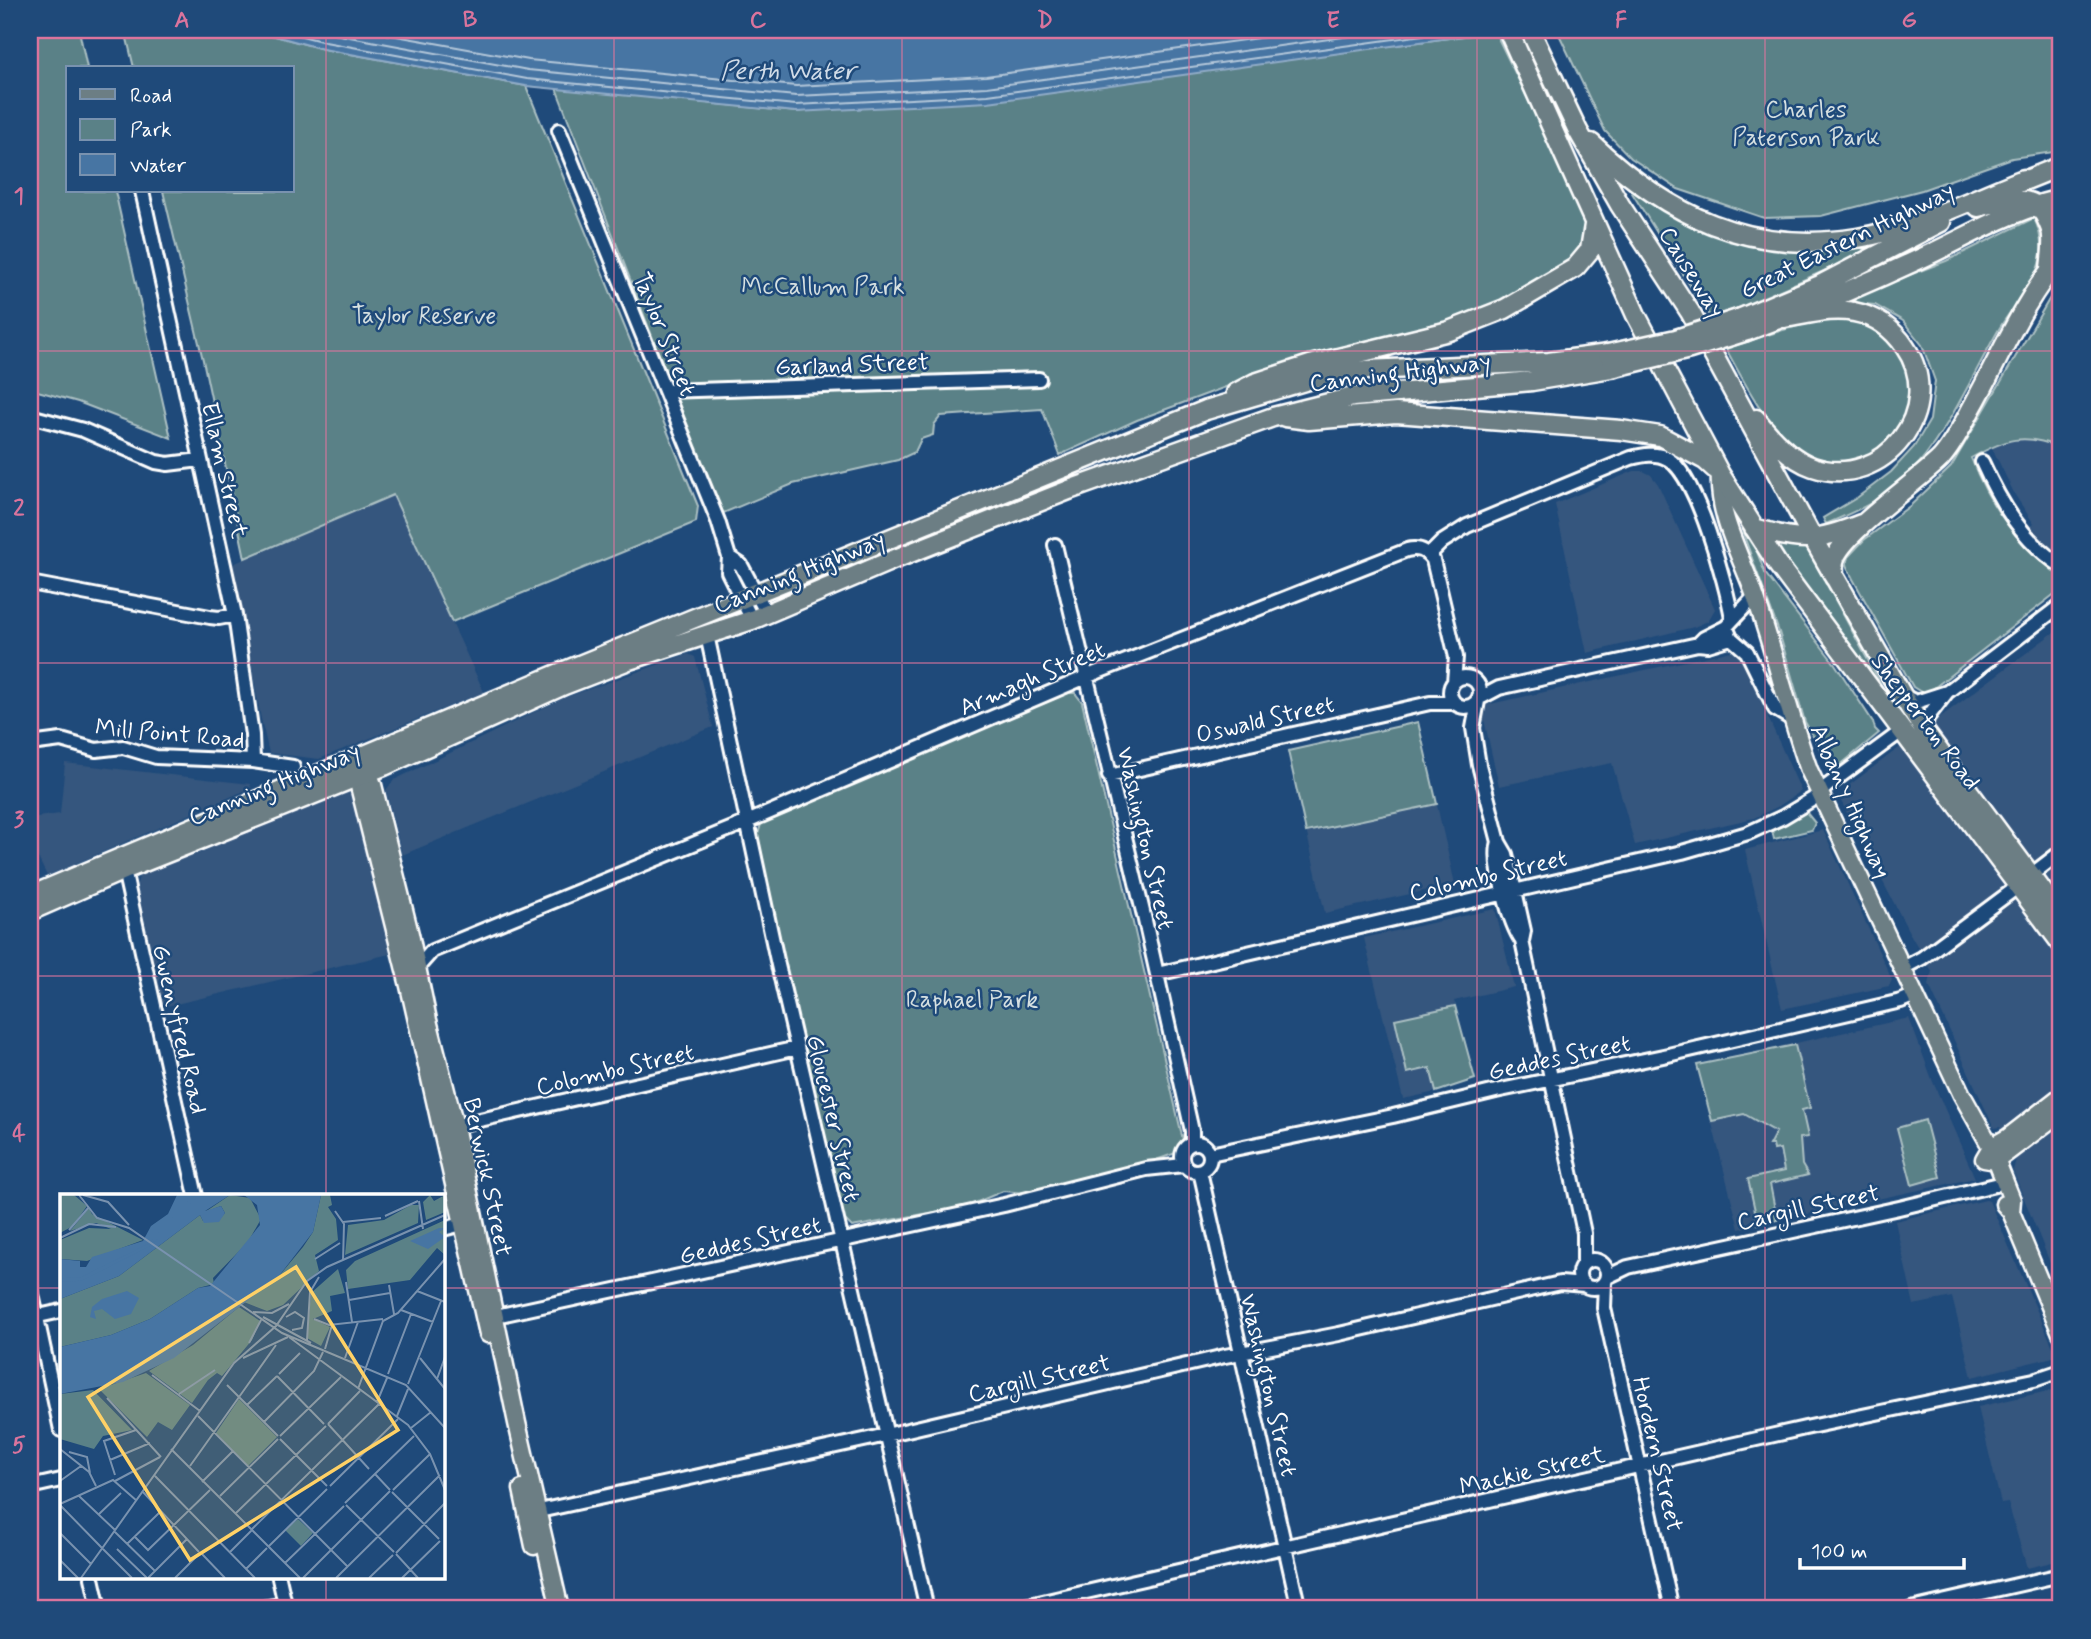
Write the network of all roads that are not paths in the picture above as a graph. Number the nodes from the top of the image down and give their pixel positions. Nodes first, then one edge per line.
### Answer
1 (1508, 30) edge
2 (1533, 36) edge
3 (559, 130) dead end
4 (1578, 131) junction
5 (2061, 166) edge
6 (2024, 179) junction
7 (142, 192) edge
8 (2061, 199) edge
9 (2035, 205) junction
10 (1965, 210) junction
11 (1594, 225) junction
12 (2056, 263) edge
13 (1784, 318) junction
14 (1744, 325) junction
15 (1610, 361) junction
16 (1039, 379) dead end
17 (1733, 389) junction
18 (666, 391) junction
19 (1206, 410) junction
20 (30, 416) edge
21 (1273, 416) junction
22 (200, 460) junction
23 (1982, 462) dead end
24 (1720, 474) junction
25 (1864, 523) junction
26 (1754, 528) junction
27 (1813, 539) junction
28 (1055, 545) dead end
29 (1429, 555) junction
30 (2061, 566) edge
31 (1834, 577) junction
32 (30, 583) edge
33 (1755, 596) junction
34 (748, 598) junction
35 (2061, 605) edge
36 (235, 615) junction
37 (759, 617) junction
38 (1730, 627) junction
39 (707, 635) junction
40 (1456, 657) junction
41 (1087, 677) junction
42 (1473, 679) junction
43 (1452, 686) junction
44 (1499, 688) junction
45 (1947, 692) junction
46 (1902, 695) junction
47 (1479, 699) junction
48 (1430, 703) junction
49 (1458, 705) junction
50 (1790, 718) junction
51 (1473, 728) junction
52 (1903, 730) junction
53 (1925, 732) junction
54 (30, 736) edge
55 (44, 740) junction
56 (30, 744) edge
57 (253, 761) junction
58 (293, 767) dead end
59 (361, 767) junction
60 (1109, 776) junction
61 (1819, 793) junction
62 (747, 822) junction
63 (2061, 852) edge
64 (124, 870) junction
65 (2025, 880) junction
66 (1510, 892) junction
67 (30, 896) edge
68 (30, 911) edge
69 (2061, 916) edge
70 (2061, 943) edge
71 (413, 946) junction
72 (432, 951) junction
73 (417, 968) junction
74 (1903, 968) junction
75 (1157, 974) junction
76 (1915, 995) junction
77 (797, 1048) junction
78 (1551, 1080) junction
79 (2061, 1096) edge
80 (2061, 1112) edge
81 (449, 1128) junction
82 (1186, 1153) junction
83 (1210, 1154) junction
84 (1990, 1156) junction
85 (1200, 1171) junction
86 (1995, 1185) junction
87 (196, 1194) edge
88 (2011, 1212) junction
89 (469, 1222) junction
90 (444, 1229) edge
91 (1584, 1233) junction
92 (841, 1241) junction
93 (1601, 1262) junction
94 (1581, 1267) junction
95 (1628, 1268) junction
96 (1606, 1280) junction
97 (1560, 1283) junction
98 (30, 1285) edge
99 (1589, 1287) junction
100 (1604, 1308) junction
101 (60, 1311) edge
102 (33, 1317) edge
103 (490, 1318) junction
104 (2061, 1333) edge
105 (1240, 1353) junction
106 (2061, 1371) edge
107 (60, 1426) edge
108 (887, 1435) junction
109 (1639, 1468) junction
110 (60, 1480) edge
111 (30, 1487) edge
112 (532, 1512) junction
113 (1285, 1546) junction
114 (2061, 1575) edge
115 (92, 1580) edge
116 (280, 1580) edge
117 (286, 1606) edge
118 (99, 1609) edge
119 (256, 1609) edge
120 (549, 1609) edge
121 (560, 1609) edge
122 (927, 1609) edge
123 (1012, 1609) edge
124 (1298, 1609) edge
125 (1672, 1609) edge
126 (1911, 1609) edge

1 - 11 highway
2 - 4 highway, Causeway
3 - 18 street, Taylor Street
4 - 6 highway
4 - 17 highway, Causeway
5 - 6 highway, Great Eastern Highway
6 - 10 highway, Great Eastern Highway
7 - 22 street, Ellam Street
8 - 9 highway, Great Eastern Highway
9 - 10 highway
9 - 12 highway
9 - 13 highway, Great Eastern Highway
10 - 14 highway, Great Eastern Highway
11 - 19 highway
11 - 24 highway
12 - 25 highway
13 - 14 highway, Great Eastern Highway
13 - 17 highway
14 - 15 highway, Great Eastern Highway, bridge
15 - 19 highway, Canning Highway
15 - 21 highway, Canning Highway
16 - 18 street, Garland Street
17 - 27 highway, Causeway
18 - 34 street, Taylor Street
19 - 34 highway, Canning Highway
20 - 22 street
21 - 24 highway
21 - 37 highway, Canning Highway
22 - 36 street, Ellam Street
23 - 30 street
24 - 26 highway
24 - 33 main road, Albany Highway
25 - 27 highway
25 - 31 highway
26 - 27 highway
26 - 52 highway, Shepperton Road
27 - 31 highway, Shepperton Road
28 - 41 street, Washington Street
29 - 38 street
29 - 40 street
29 - 41 street, Armagh Street
31 - 46 highway, Shepperton Road
32 - 36 street
33 - 38 street
33 - 50 main road, Albany Highway
34 - 37 street, Taylor Street
34 - 59 highway, Canning Highway
35 - 45 street
36 - 57 street, Ellam Street
37 - 39 highway, Canning Highway
38 - 44 street
38 - 50 street
39 - 59 highway, Canning Highway
39 - 62 street, Gloucester Street
40 - 42 street
40 - 43 street
41 - 60 street, Washington Street
41 - 62 street, Armagh Street
42 - 43 street
42 - 44 street
42 - 47 street
43 - 48 street, Oswald Street
43 - 49 street
44 - 47 street
45 - 46 street
45 - 53 street
46 - 53 highway, Shepperton Road
47 - 49 street
47 - 51 street
48 - 49 street, Oswald Street
48 - 60 street, Oswald Street
49 - 51 street
50 - 61 main road, Albany Highway
51 - 66 street
52 - 61 street, Colombo Street
52 - 65 highway, Shepperton Road
53 - 65 highway, Shepperton Road
54 - 55 street, Mill Point Road
55 - 56 street, Mill Point Road
55 - 57 street, Mill Point Road
57 - 58 street, Mill Point Road
59 - 64 highway, Canning Highway
59 - 67 highway, Canning Highway
59 - 71 main road, Berwick Street
59 - 81 main road, Berwick Street
60 - 75 street, Washington Street
61 - 66 street, Colombo Street
61 - 74 main road, Albany Highway
62 - 72 street, Armagh Street
62 - 77 street, Gloucester Street
63 - 65 street
64 - 68 highway, Canning Highway
64 - 87 street, Gwenyfred Road
65 - 69 highway, Shepperton Road
65 - 70 highway, Shepperton Road
65 - 74 street
66 - 75 street, Colombo Street
66 - 78 street
71 - 72 street
71 - 73 main road, Berwick Street
72 - 73 street, Armagh Street
73 - 81 main road, Berwick Street
74 - 76 main road, Albany Highway
75 - 82 street, Washington Street
76 - 78 street, Geddes Street
76 - 84 main road, Albany Highway
77 - 81 street, Colombo Street
77 - 92 street, Gloucester Street
78 - 83 street, Geddes Street
78 - 91 street
79 - 84 main road
80 - 84 main road
81 - 89 main road, Berwick Street
82 - 83 street
82 - 85 street
82 - 92 street, Geddes Street
83 - 85 street
84 - 86 main road, Albany Highway
84 - 88 main road, Albany Highway
85 - 105 street, Washington Street
86 - 88 main road, Albany Highway
86 - 95 street, Cargill Street
88 - 104 main road, Albany Highway
89 - 90 street
89 - 103 main road, Berwick Street
91 - 93 street
91 - 94 street
92 - 103 street, Geddes Street
92 - 108 street, Gloucester Street
93 - 94 street
93 - 95 street, Cargill Street
93 - 96 street
94 - 97 street, Cargill Street
94 - 99 street
95 - 96 street, Cargill Street
96 - 99 street
96 - 100 street, Hordern Street
97 - 99 street, Cargill Street
97 - 105 street, Cargill Street
98 - 102 street
99 - 100 street, Hordern Street
100 - 109 street, Hordern Street
101 - 102 street
102 - 107 street
103 - 112 main road, Berwick Street
105 - 108 street, Cargill Street
105 - 113 street, Washington Street
106 - 109 street, Mackie Street
108 - 112 street, Cargill Street
108 - 122 street, Gloucester Street
109 - 113 street, Mackie Street
109 - 125 street, Hordern Street
110 - 111 street
112 - 120 main road, Berwick Street
112 - 121 main road, Berwick Street
113 - 123 street, Mackie Street
113 - 124 street, Washington Street
114 - 126 street
115 - 118 street
116 - 117 street
117 - 119 street

